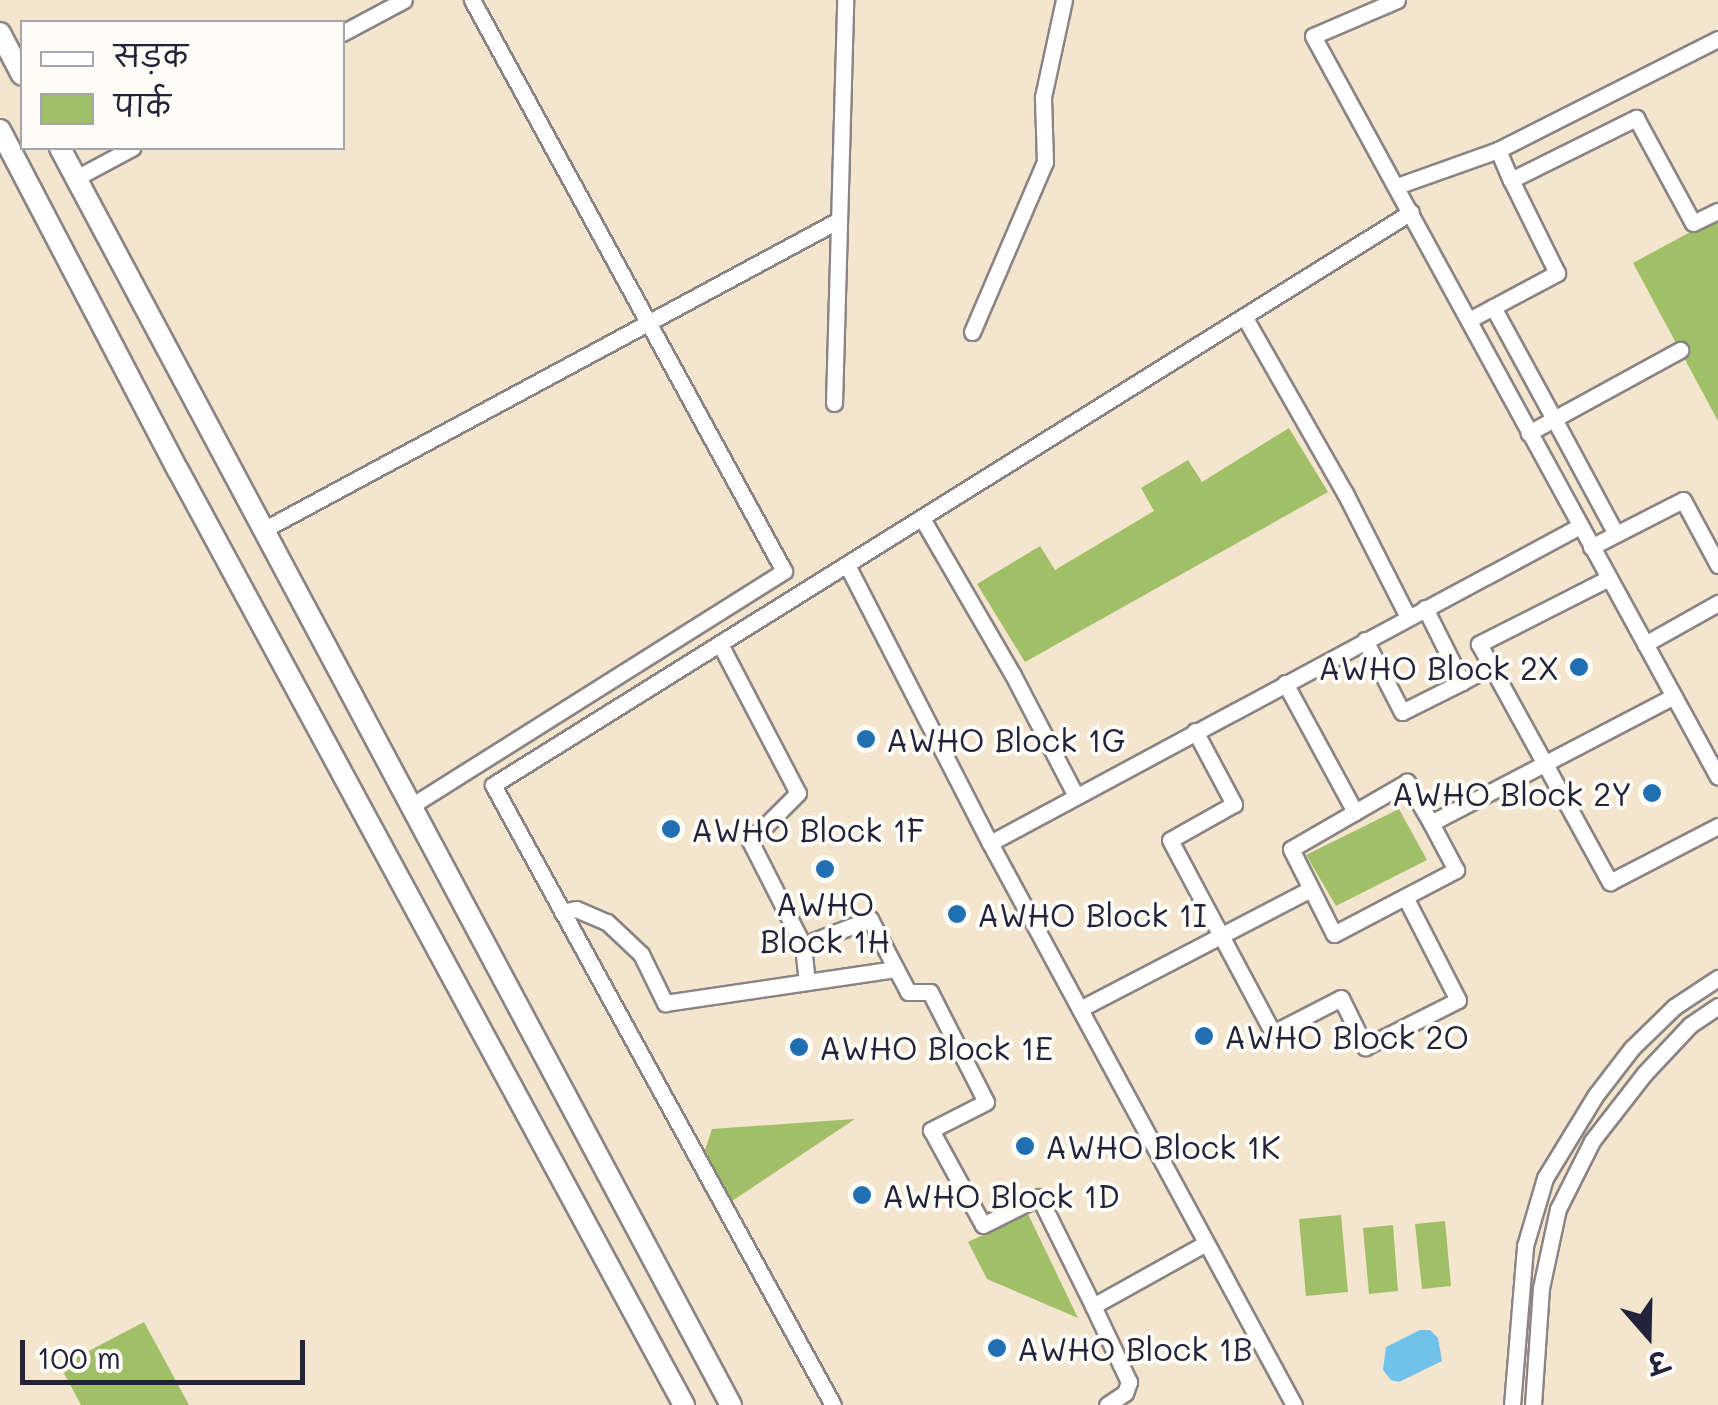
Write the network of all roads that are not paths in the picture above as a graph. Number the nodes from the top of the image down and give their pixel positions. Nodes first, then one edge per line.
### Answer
1 (404, 0) edge
2 (472, 0) edge
3 (844, 0) edge
4 (1064, 0) edge
5 (1396, 0) edge
6 (345, 32) edge
7 (0, 33) edge
8 (1718, 39) edge
9 (20, 72) edge
10 (0, 130) edge
11 (61, 150) edge
12 (128, 150) edge
13 (1498, 150) junction
14 (76, 178) junction
15 (1511, 180) junction
16 (1396, 186) junction
17 (1718, 211) edge
18 (1411, 212) junction
19 (839, 220) junction
20 (1493, 307) junction
21 (1245, 318) junction
22 (1468, 320) junction
23 (648, 322) junction
24 (972, 332) dead end
25 (1680, 350) dead end
26 (834, 403) dead end
27 (1554, 419) junction
28 (1529, 433) junction
29 (923, 520) junction
30 (1580, 526) junction
31 (263, 530) junction
32 (1616, 534) junction
33 (1591, 547) junction
34 (1718, 565) edge
35 (847, 566) junction
36 (1609, 578) junction
37 (1718, 603) edge
38 (1425, 608) junction
39 (1408, 617) junction
40 (1365, 640) junction
41 (720, 644) junction
42 (1645, 644) junction
43 (1490, 667) junction
44 (1462, 682) junction
45 (1285, 683) junction
46 (1674, 696) junction
47 (1195, 731) junction
48 (1542, 764) junction
49 (1718, 777) edge
50 (1076, 796) junction
51 (410, 806) junction
52 (1355, 812) junction
53 (1431, 823) junction
54 (1718, 826) edge
55 (990, 842) junction
56 (1311, 889) junction
57 (1405, 897) junction
58 (562, 912) junction
59 (1222, 938) junction
60 (803, 944) junction
61 (896, 969) junction
62 (1718, 978) edge
63 (807, 982) junction
64 (1718, 1006) edge
65 (1080, 1010) junction
66 (1206, 1242) junction
67 (1094, 1306) junction
68 (684, 1405) edge
69 (731, 1405) edge
70 (833, 1405) edge
71 (1107, 1405) edge
72 (1294, 1405) edge
73 (1512, 1405) edge
74 (1533, 1405) edge

1 - 6 street
2 - 23 street
3 - 19 street
4 - 24 street
5 - 16 street
7 - 9 street
8 - 13 street
10 - 68 street
11 - 14 street
12 - 14 street
13 - 15 street
13 - 16 street
14 - 31 street
15 - 17 street
15 - 20 street
16 - 18 street
18 - 21 street
18 - 22 street
19 - 23 street
19 - 26 street
20 - 22 street
20 - 27 street
21 - 29 street
21 - 39 street
22 - 28 street
23 - 31 street
23 - 51 street
25 - 27 street
27 - 28 street
27 - 32 street
28 - 30 street
29 - 35 street
29 - 50 street
30 - 33 street
30 - 38 street
31 - 51 street
32 - 33 street
32 - 34 street
33 - 36 street
35 - 41 street
35 - 55 street
36 - 42 street
36 - 43 street
37 - 42 street
38 - 39 street
38 - 44 street
39 - 40 street
40 - 44 street
40 - 45 street
41 - 58 street
41 - 60 street
42 - 46 street
43 - 44 street
43 - 48 street
45 - 47 street
45 - 52 street
46 - 48 street
46 - 49 street
47 - 50 street
47 - 59 street
48 - 53 street
48 - 54 street
50 - 55 street
51 - 69 street
52 - 53 street
52 - 56 street
53 - 57 street
55 - 65 street
56 - 57 street
56 - 59 street
57 - 59 street
58 - 63 street
58 - 70 street
59 - 65 street
60 - 61 street
60 - 63 street
61 - 63 street
61 - 67 street
62 - 73 street
64 - 74 street
65 - 66 street
66 - 67 street
66 - 72 street
67 - 71 street

